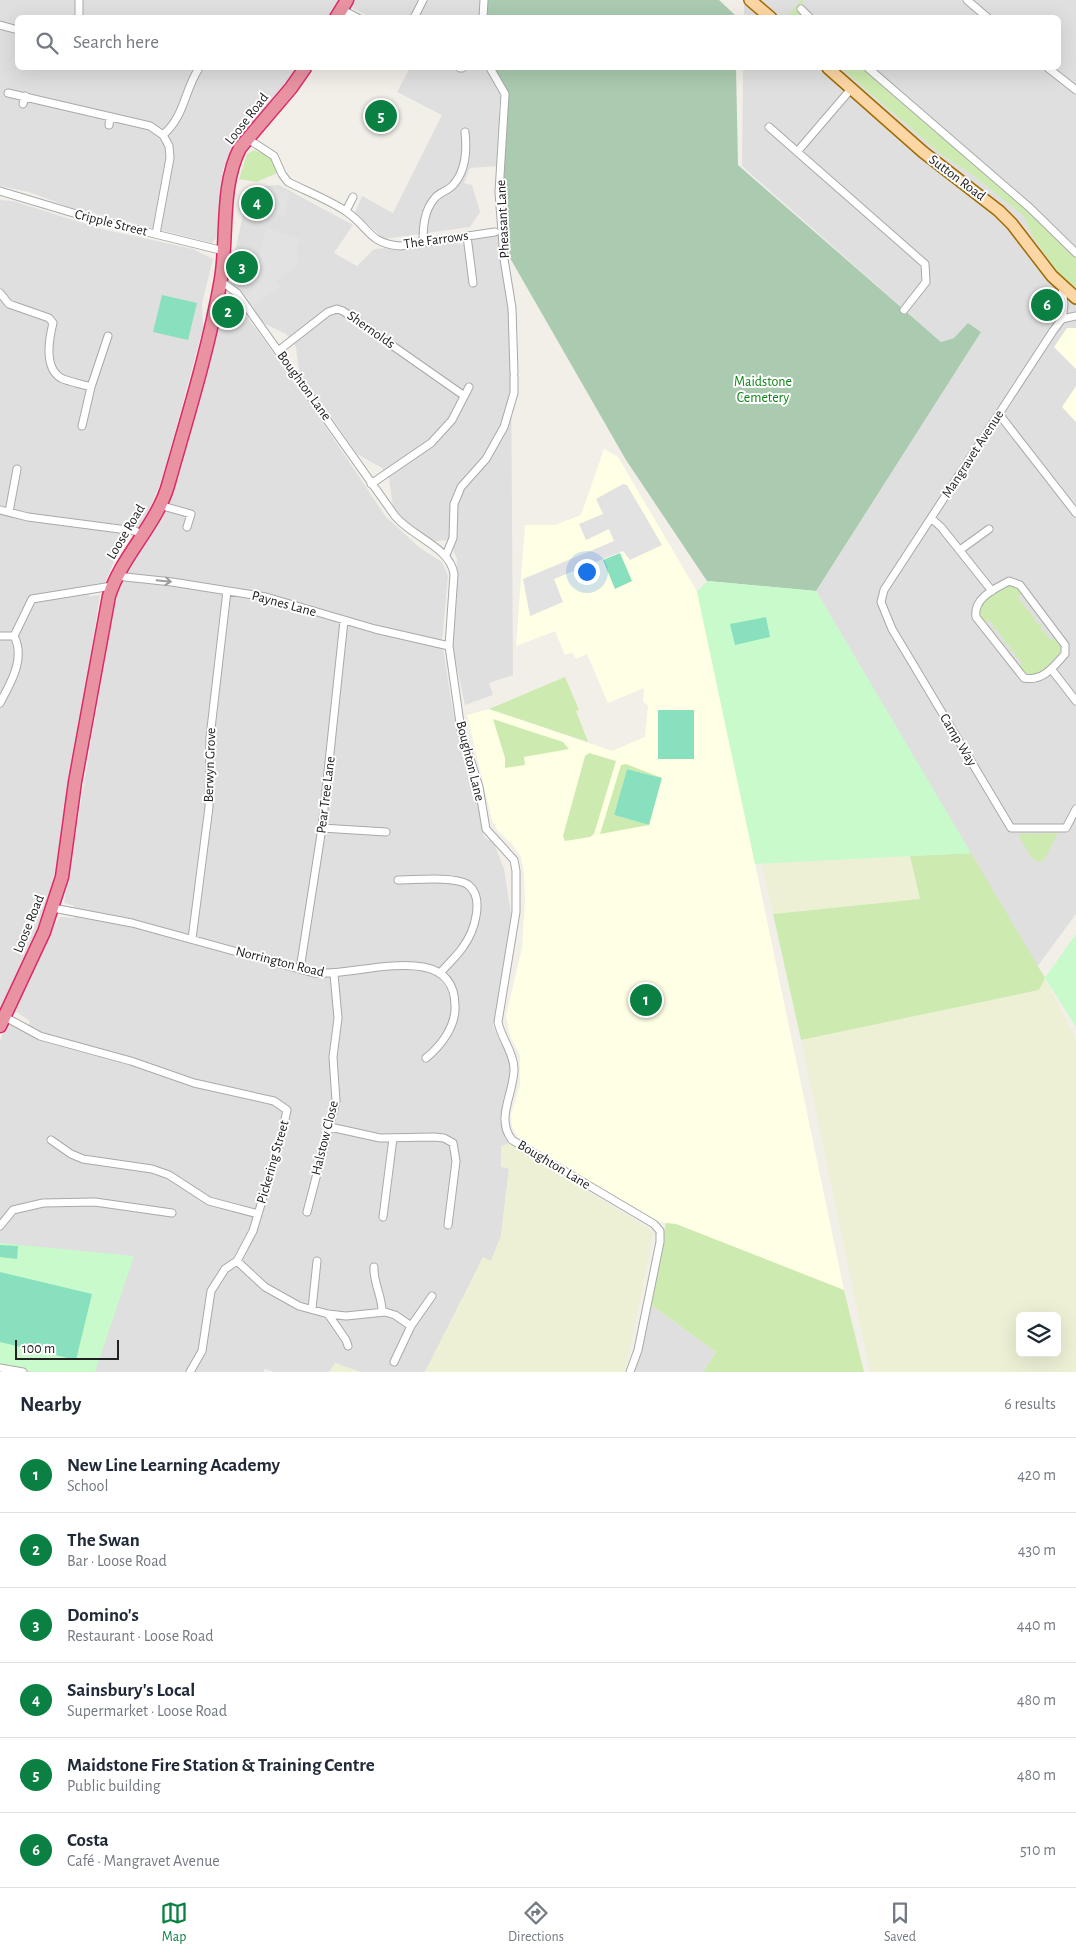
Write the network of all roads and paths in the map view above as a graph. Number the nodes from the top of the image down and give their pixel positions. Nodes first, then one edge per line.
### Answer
1 (79, 0) edge
2 (423, 0) edge
3 (484, 0) edge
4 (750, 0) edge
5 (967, 0) edge
6 (341, 6) edge
7 (801, 9) dead end
8 (79, 15) edge
9 (354, 15) edge
10 (416, 15) edge
11 (482, 15) edge
12 (768, 15) edge
13 (807, 15) edge
14 (984, 15) edge
15 (0, 25) edge
16 (15, 29) edge
17 (198, 70) edge
18 (304, 70) edge
19 (491, 70) edge
20 (830, 70) edge
21 (870, 70) edge
22 (1051, 70) edge
23 (851, 89) junction
24 (1076, 90) edge
25 (8, 92) dead end
26 (769, 127) dead end
27 (465, 132) dead end
28 (163, 135) junction
29 (248, 139) junction
30 (797, 152) junction
31 (0, 191) edge
32 (353, 197) dead end
33 (346, 211) junction
34 (495, 232) dead end
35 (156, 234) junction
36 (466, 236) junction
37 (423, 242) junction
38 (224, 251) junction
39 (1076, 253) edge
40 (221, 281) junction
41 (473, 283) dead end
42 (1062, 285) junction
43 (0, 293) edge
44 (1076, 298) edge
45 (904, 310) dead end
46 (1076, 316) edge
47 (1062, 319) junction
48 (108, 336) dead end
49 (278, 351) junction
50 (91, 387) junction
51 (469, 387) dead end
52 (463, 395) junction
53 (999, 414) junction
54 (82, 426) dead end
55 (17, 469) dead end
56 (371, 484) junction
57 (159, 505) junction
58 (0, 510) edge
59 (9, 512) junction
60 (1076, 513) edge
61 (931, 518) junction
62 (187, 527) dead end
63 (989, 529) dead end
64 (143, 535) junction
65 (960, 550) junction
66 (446, 555) junction
67 (114, 581) junction
68 (228, 590) junction
69 (992, 592) junction
70 (881, 602) joint
71 (344, 620) junction
72 (0, 636) edge
73 (14, 636) junction
74 (449, 646) junction
75 (1052, 670) junction
76 (1076, 701) edge
77 (0, 703) edge
78 (1076, 809) edge
79 (322, 828) junction
80 (386, 832) dead end
81 (398, 880) dead end
82 (53, 908) junction
83 (192, 939) junction
84 (300, 969) junction
85 (440, 973) junction
86 (334, 974) junction
87 (2, 1022) edge
88 (426, 1058) dead end
89 (330, 1127) junction
90 (393, 1138) junction
91 (52, 1140) dead end
92 (307, 1212) dead end
93 (172, 1213) dead end
94 (258, 1214) junction
95 (383, 1217) dead end
96 (448, 1225) dead end
97 (0, 1226) edge
98 (237, 1261) junction
99 (317, 1261) dead end
100 (374, 1267) dead end
101 (432, 1296) dead end
102 (312, 1309) junction
103 (382, 1312) junction
104 (328, 1314) junction
105 (411, 1326) junction
106 (348, 1346) dead end
107 (394, 1362) dead end
108 (0, 1368) edge
109 (23, 1372) edge
110 (190, 1372) edge
111 (630, 1372) edge

1 - 8 street
2 - 10 street
3 - 11 street
4 - 12 main road
5 - 14 street
6 - 9 street
7 - 13 street
15 - 16 street
17 - 28 street
18 - 29 highway, Loose Road
19 - 66 street, Pheasant Lane
20 - 23 main road, Sutton Road
21 - 39 street, Sutton Road
22 - 24 street
23 - 30 street
23 - 42 main road, Sutton Road
25 - 28 street
26 - 30 street
27 - 37 street
28 - 35 street
29 - 33 street, The Farrows
29 - 38 highway, Loose Road
30 - 45 street
31 - 35 street, Cripple Street
32 - 33 street
33 - 37 street, The Farrows
34 - 36 street, The Farrows
35 - 38 street, Cripple Street
36 - 37 street, The Farrows
36 - 41 street
38 - 40 highway, Loose Road
40 - 49 street, Boughton Lane
40 - 57 highway, Loose Road
42 - 44 main road, Sutton Road
42 - 47 street
43 - 50 street
46 - 47 street
47 - 53 street, Mangravet Avenue
48 - 50 street
49 - 52 street, Shernolds
49 - 56 street, Boughton Lane
50 - 54 street
51 - 52 street
52 - 56 street
53 - 60 street
53 - 61 street, Mangravet Avenue
55 - 59 street
56 - 66 street, Boughton Lane
57 - 62 street
57 - 64 highway, Loose Road
58 - 59 street
59 - 64 street
61 - 65 street
61 - 70 street, Mangravet Avenue
63 - 65 street
64 - 67 highway, Loose Road
65 - 69 street
66 - 74 street, Boughton Lane
67 -> 68 street, Paynes Lane
67 - 73 street, Paynes Lane
67 - 82 highway, Loose Road
68 - 71 street, Paynes Lane
68 - 83 street, Berwyn Grove
69 - 75 street
69 - 75 street
70 - 78 street, Camp Way
71 - 74 street, Paynes Lane
71 - 79 street, Pear Tree Lane
72 - 73 street
73 - 77 street
74 - 111 street, Boughton Lane
75 - 76 street
79 - 80 street
79 - 84 street, Pear Tree Lane
81 - 85 street
82 - 83 street, Norrington Road
82 - 87 highway, Loose Road
83 - 84 street, Norrington Road
84 - 86 street, Norrington Road
85 - 86 street, Norrington Road
85 - 88 street
86 - 89 street, Halstow Close
87 - 94 street, Pickering Street
89 - 90 street
89 - 92 street, Halstow Close
90 - 95 street
90 - 96 street
91 - 94 street
93 - 97 street
94 - 98 street, Pickering Street
98 - 102 street
98 - 110 street, Pickering Street
99 - 102 street
100 - 103 street
101 - 105 street
102 - 104 street
103 - 104 street
103 - 105 street
104 - 106 street
105 - 107 street
108 - 109 street

